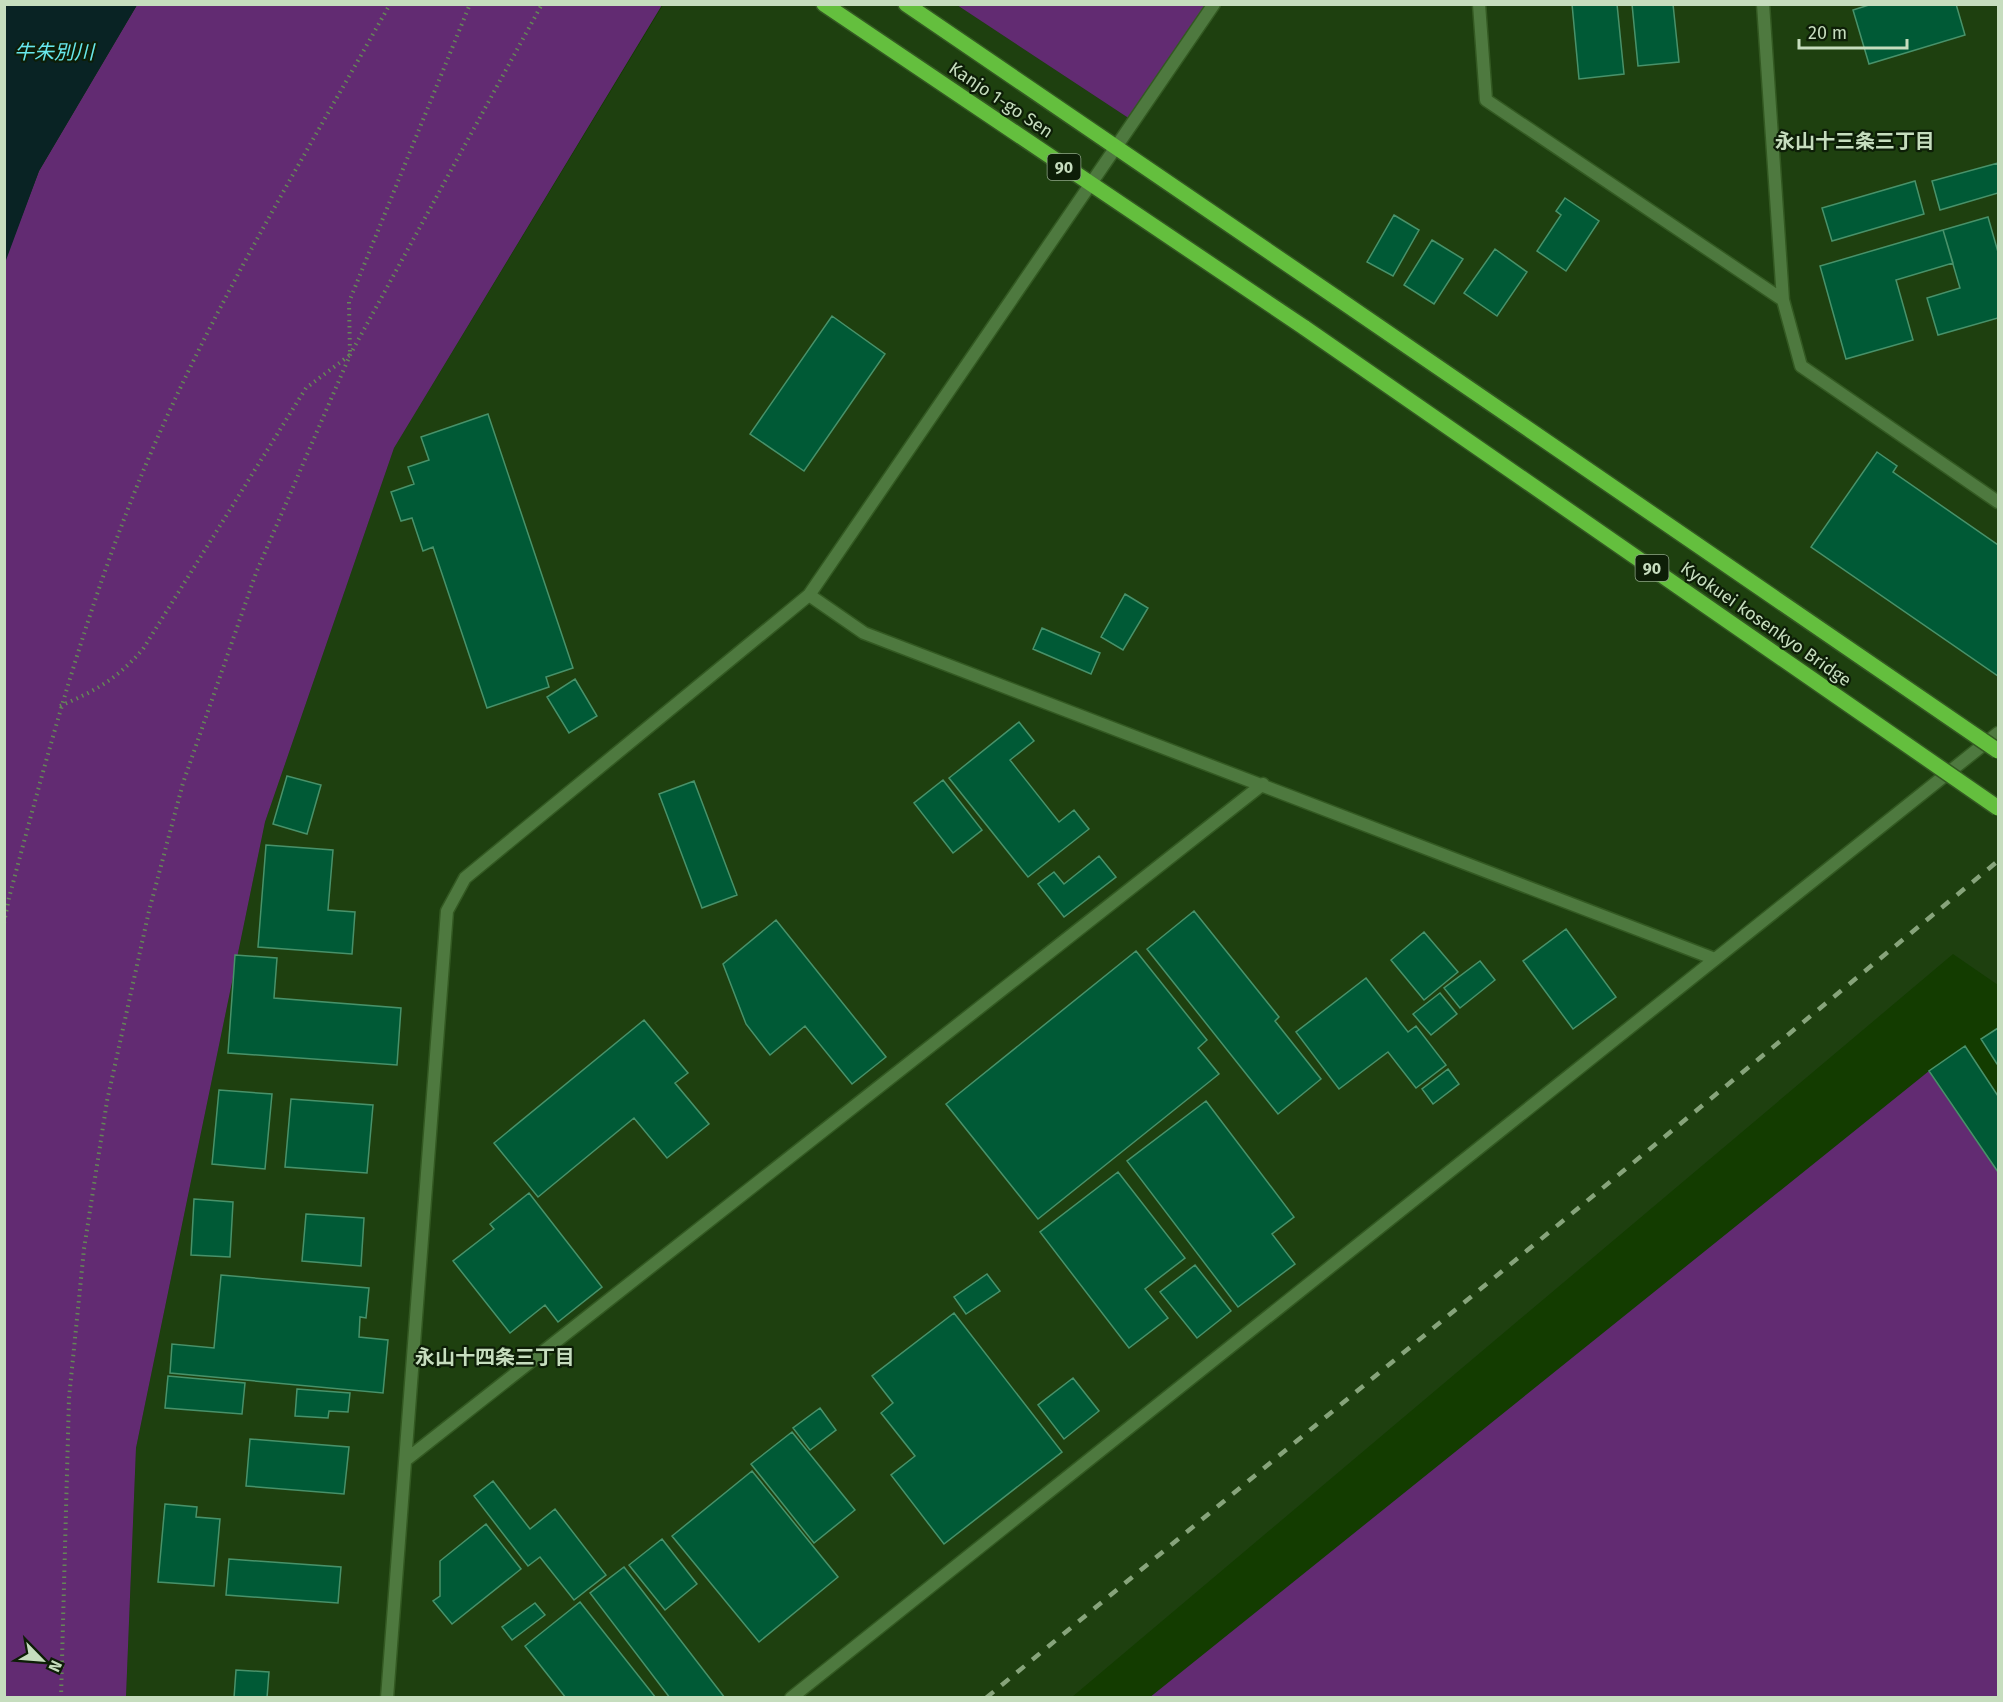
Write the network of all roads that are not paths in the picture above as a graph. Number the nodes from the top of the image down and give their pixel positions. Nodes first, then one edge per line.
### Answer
1 (824, 4) edge
2 (906, 4) edge
3 (1214, 4) edge
4 (1479, 4) edge
5 (1762, 4) edge
6 (1117, 148) junction
7 (1091, 185) junction
8 (1337, 298) joint
9 (1783, 300) junction
10 (1305, 328) joint
11 (1998, 502) edge
12 (809, 595) junction
13 (1998, 733) edge
14 (1998, 751) edge
15 (1263, 784) junction
16 (1998, 808) edge
17 (1715, 959) junction
18 (407, 1459) junction
19 (387, 1698) edge
20 (791, 1698) edge

1 - 7 main road, Kanjo 1-go Sen / 90
2 - 6 main road, Kanjo 1-go Sen / 90
3 - 6 street
4 - 9 street
5 - 9 street
6 - 7 street
6 - 8 main road, Kanjo 1-go Sen / 90
7 - 10 main road, Kanjo 1-go Sen / 90
7 - 12 street
8 - 14 main road, Kyokuei kosenkyo Bridge / 90, bridge
9 - 11 street
10 - 16 main road, Kyokuei kosenkyo Bridge / 90, bridge
12 - 15 street
12 - 18 street
13 - 17 street
15 - 17 street
15 - 18 street
17 - 20 street
18 - 19 street

